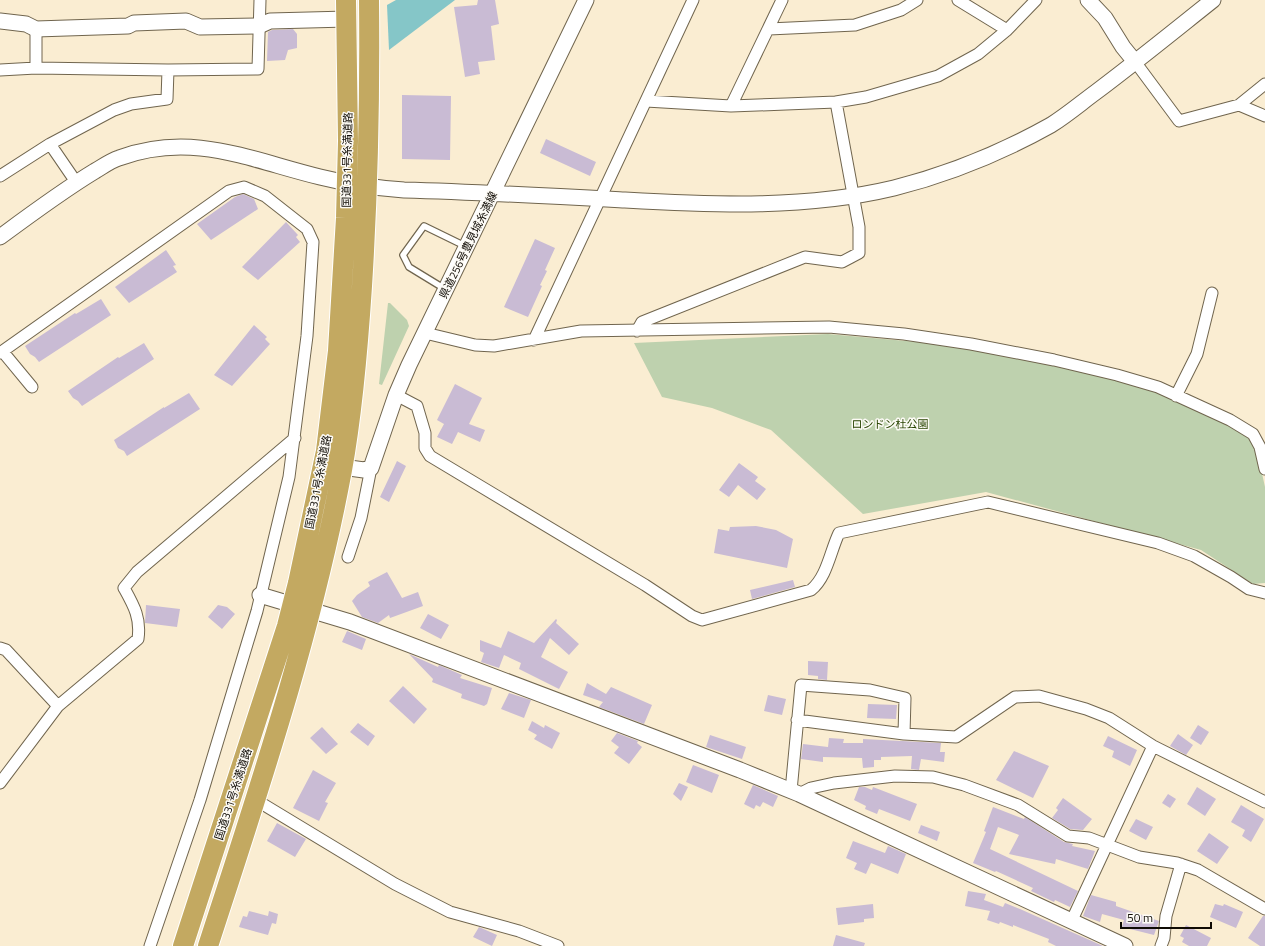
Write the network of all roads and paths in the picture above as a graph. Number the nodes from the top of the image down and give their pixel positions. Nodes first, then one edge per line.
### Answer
1 (260, 0) edge
2 (346, 0) edge
3 (586, 0) edge
4 (693, 0) edge
5 (782, 0) edge
6 (917, 0) edge
7 (958, 0) edge
8 (1036, 0) edge
9 (1088, 0) edge
10 (1213, 0) edge
11 (369, 3) edge
12 (0, 21) edge
13 (347, 22) junction
14 (259, 26) junction
15 (36, 29) junction
16 (769, 29) junction
17 (1008, 30) junction
18 (1136, 63) junction
19 (36, 68) junction
20 (0, 70) edge
21 (168, 70) junction
22 (1265, 84) edge
23 (646, 101) junction
24 (836, 102) junction
25 (1239, 105) junction
26 (731, 106) junction
27 (1265, 116) edge
28 (50, 144) junction
29 (0, 176) edge
30 (76, 182) junction
31 (347, 182) junction
32 (367, 187) junction
33 (493, 193) junction
34 (854, 196) junction
35 (599, 198) junction
36 (0, 237) edge
37 (467, 247) junction
38 (446, 289) junction
39 (1212, 293) dead end
40 (637, 331) junction
41 (425, 333) junction
42 (534, 340) junction
43 (1, 352) edge
44 (32, 387) dead end
45 (396, 395) junction
46 (1176, 396) junction
47 (295, 438) junction
48 (342, 467) junction
49 (371, 468) junction
50 (1265, 469) edge
51 (348, 557) dead end
52 (1265, 593) edge
53 (260, 595) junction
54 (302, 607) junction
55 (0, 648) edge
56 (58, 706) junction
57 (797, 720) junction
58 (904, 734) junction
59 (1153, 746) junction
60 (0, 783) edge
61 (795, 792) junction
62 (256, 800) junction
63 (1265, 802) edge
64 (1106, 846) junction
65 (1181, 864) junction
66 (1265, 908) edge
67 (1072, 920) junction
68 (150, 946) edge
69 (183, 946) edge
70 (208, 946) edge
71 (558, 946) edge
72 (1125, 946) edge
73 (1161, 946) edge

1 - 14 street
2 - 13 highway, 国道331号糸満道路
3 - 33 street, 県道256号豊見城糸満線
4 - 23 street
5 - 16 street
6 - 16 street
7 - 17 street
8 - 17 street
9 - 18 street
10 - 18 street
11 - 32 highway, 国道331号糸満道路
12 - 15 street
13 - 14 street
13 - 31 highway, 国道331号糸満道路
14 - 15 street
14 - 21 street
15 - 19 street
16 - 26 street
17 - 24 street
18 - 25 street
18 - 34 street
19 - 20 street
19 - 21 street
21 - 28 street
22 - 25 street
23 - 26 street
23 - 35 street
24 - 26 street
24 - 34 street
25 - 27 street
28 - 29 street
28 - 30 street
30 - 31 street
30 - 36 street
31 - 32 street
31 - 54 highway, 国道331号糸満道路
32 - 33 street
32 - 48 highway, 国道331号糸満道路
33 - 35 street
33 - 37 street, 県道256号豊見城糸満線
34 - 35 street
34 - 40 street
35 - 42 street
37 - 38 street, 県道256号豊見城糸満線
37 - 38 lane
38 - 41 street, 県道256号豊見城糸満線
39 - 46 street
40 - 42 street
40 - 46 street
41 - 42 street
41 - 45 street, 県道256号豊見城糸満線
43 - 44 street
43 - 47 street
45 - 49 street, 県道256号豊見城糸満線
45 - 52 street
46 - 50 street
47 - 53 street
47 - 56 street
48 - 49 street
48 - 54 highway, 国道331号糸満道路
49 - 51 street
53 - 54 street
53 - 68 street
54 - 61 street
54 - 62 highway, 国道331号糸満道路
54 - 69 highway, 国道331号糸満道路
55 - 56 street
56 - 60 street
57 - 58 street
57 - 58 street
57 - 61 street
58 - 59 street
59 - 63 street
59 - 64 street
61 - 64 street
61 - 67 street
62 - 70 highway, 国道331号糸満道路
62 - 71 street
64 - 65 street
64 - 67 street
65 - 66 street
65 - 73 street
67 - 72 street

